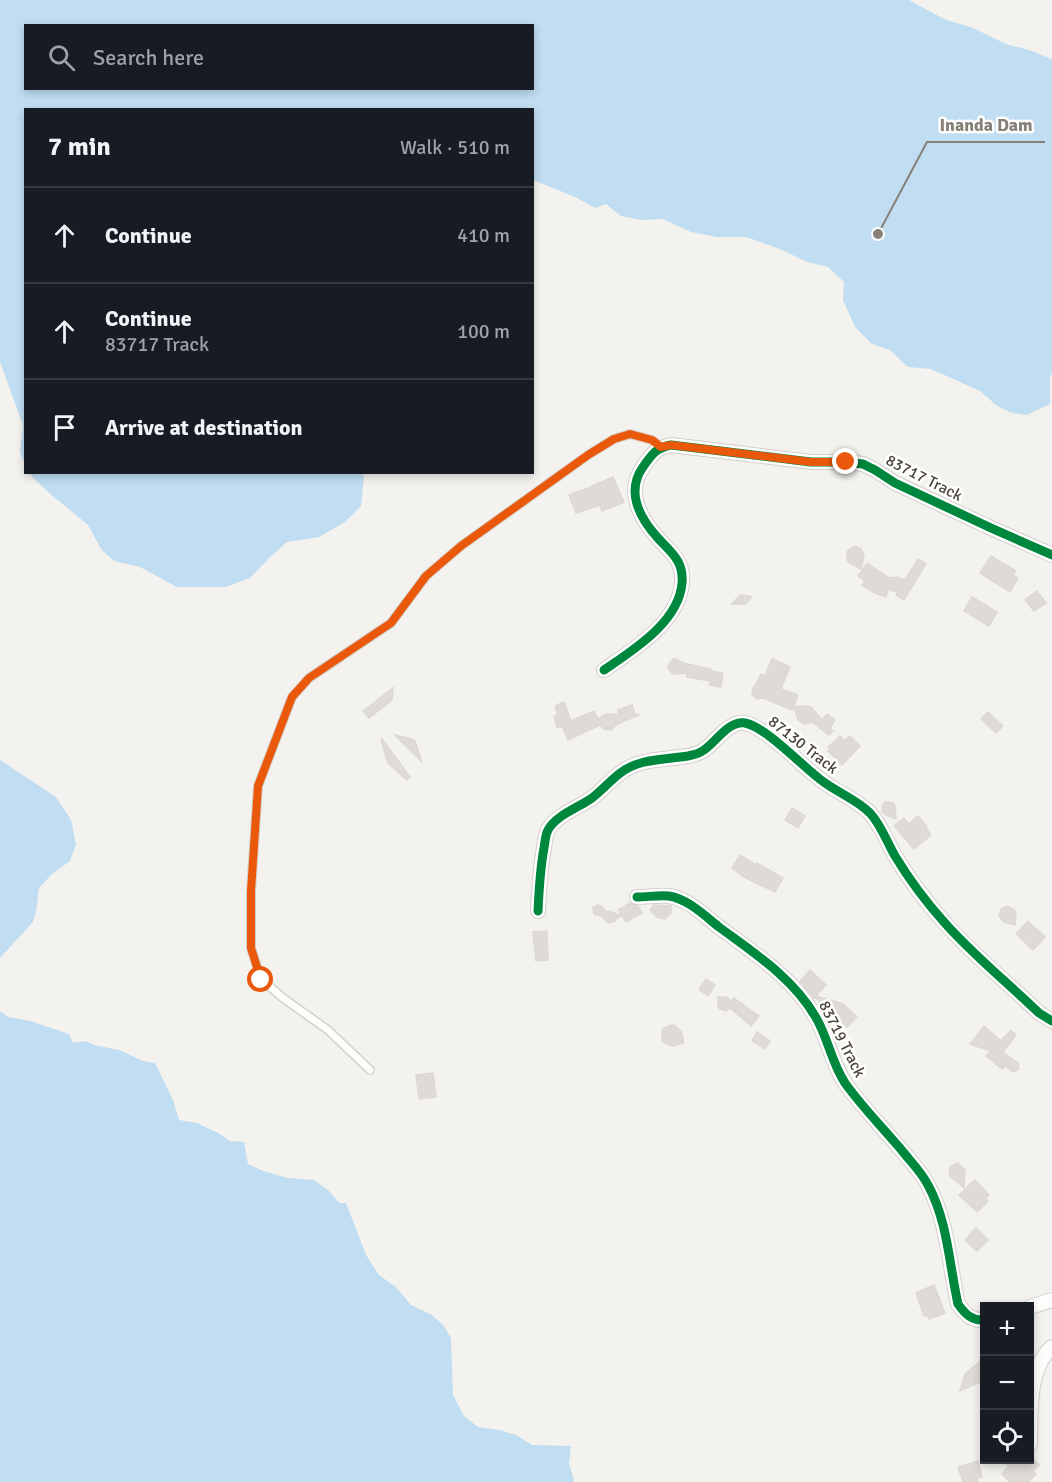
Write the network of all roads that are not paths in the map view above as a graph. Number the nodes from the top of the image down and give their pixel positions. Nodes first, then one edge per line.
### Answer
1 (661, 447) junction
2 (1052, 555) edge
3 (604, 670) dead end
4 (637, 897) dead end
5 (538, 912) dead end
6 (1052, 1021) edge
7 (370, 1070) dead end
8 (1052, 1300) edge
9 (1034, 1305) edge
10 (980, 1320) edge
11 (1052, 1347) edge
12 (1031, 1410) edge

1 - 2 street, 83717 Track
1 - 3 street
1 - 7 lane
4 - 10 street, 83719 Track
5 - 6 street, 87130 Track
8 - 9 street
11 - 12 street

